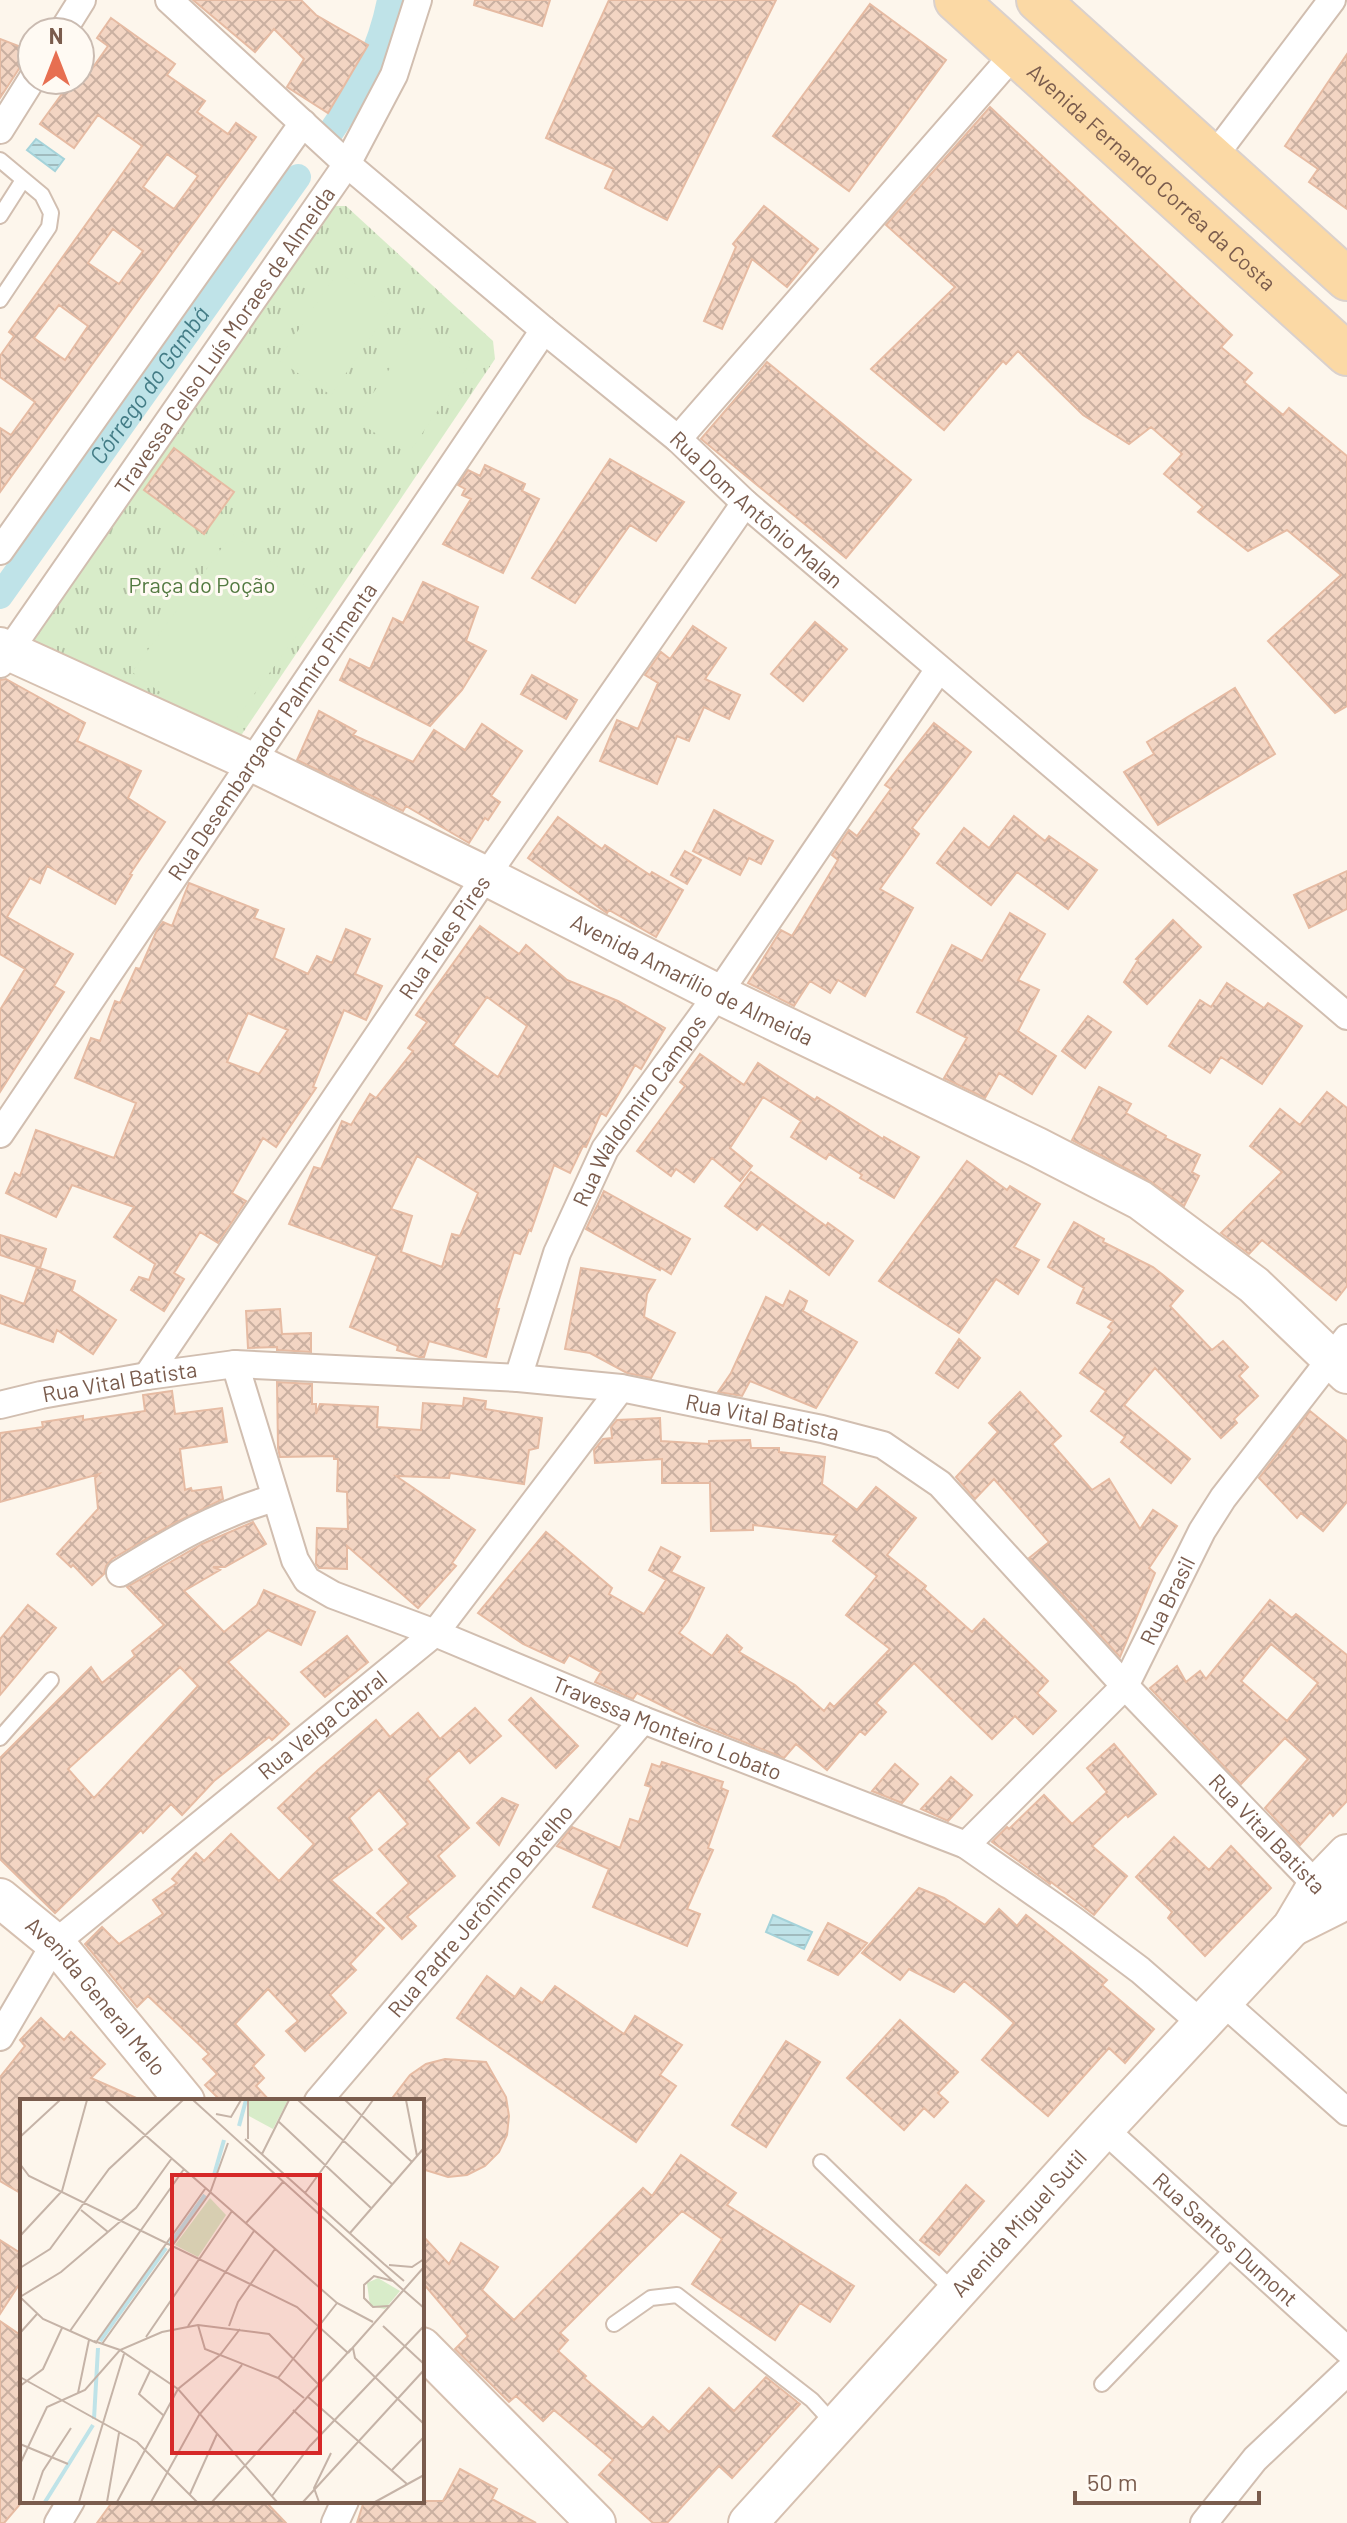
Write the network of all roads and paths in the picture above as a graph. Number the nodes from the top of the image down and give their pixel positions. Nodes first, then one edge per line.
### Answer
1 (169, 0) edge
2 (418, 0) edge
3 (956, 0) edge
4 (1038, 0) edge
5 (1332, 0) edge
6 (1015, 53) junction
7 (21, 96) edge
8 (303, 123) junction
9 (0, 130) edge
10 (1212, 159) junction
11 (0, 160) edge
12 (347, 164) junction
13 (23, 180) junction
14 (0, 216) edge
15 (1347, 279) edge
16 (0, 300) edge
17 (544, 330) junction
18 (1347, 354) edge
19 (678, 439) junction
20 (745, 503) junction
21 (0, 551) edge
22 (3, 654) edge
23 (939, 669) junction
24 (252, 762) junction
25 (486, 876) junction
26 (718, 994) junction
27 (1347, 1016) edge
28 (0, 1134) edge
29 (1341, 1356) edge
30 (235, 1364) junction
31 (147, 1376) junction
32 (518, 1378) junction
33 (621, 1388) junction
34 (0, 1405) edge
35 (275, 1498) junction
36 (120, 1573) dead end
37 (435, 1633) junction
38 (51, 1680) dead end
39 (1125, 1686) junction
40 (643, 1720) junction
41 (0, 1738) edge
42 (966, 1845) junction
43 (1347, 1854) edge
44 (1333, 1895) edge
45 (0, 1898) edge
46 (55, 1943) junction
47 (1212, 2013) junction
48 (0, 2037) edge
49 (183, 2099) edge
50 (320, 2099) edge
51 (1347, 2112) edge
52 (1104, 2129) junction
53 (821, 2162) dead end
54 (1234, 2247) junction
55 (956, 2292) junction
56 (614, 2324) dead end
57 (424, 2349) edge
58 (1347, 2350) edge
59 (1347, 2372) edge
60 (1102, 2384) dead end
61 (836, 2425) junction
62 (70, 2503) edge
63 (344, 2503) edge
64 (58, 2523) edge
65 (335, 2523) edge
66 (596, 2523) edge
67 (748, 2523) edge
68 (1204, 2523) edge

1 - 8 street, Rua Dom Antônio Malan
2 - 12 street, Travessa Celso Luís Moraes de Almeida
3 - 6 main road, Avenida Fernando Corrêa da Costa
4 - 10 main road
5 - 10 street
6 - 18 main road, Avenida Fernando Corrêa da Costa
6 - 19 street
7 - 9 street
8 - 12 street, Rua Dom Antônio Malan
8 - 21 street
10 - 15 main road
11 - 13 lane
12 - 17 street, Rua Dom Antônio Malan
12 - 22 street, Travessa Celso Luís Moraes de Almeida
13 - 14 lane
13 - 16 lane
17 - 19 street, Rua Dom Antônio Malan
17 - 24 street, Rua Desembargador Palmiro Pimenta
19 - 20 street, Rua Dom Antônio Malan
20 - 23 street, Rua Dom Antônio Malan
20 - 25 street, Rua Teles Pires
22 - 24 street, Avenida Amarílio de Almeida
23 - 26 street, Rua Waldomiro Campos
23 - 27 street, Rua Dom Antônio Malan
24 - 25 street, Avenida Amarílio de Almeida
24 - 28 street, Rua Desembargador Palmiro Pimenta
25 - 26 street, Avenida Amarílio de Almeida
25 - 31 street, Rua Teles Pires
26 - 29 street, Avenida Amarílio de Almeida
26 - 32 street, Rua Waldomiro Campos
29 - 39 street, Rua Brasil
30 - 31 street, Rua Vital Batista
30 - 32 street, Rua Vital Batista
30 - 35 street, Travessa Monteiro Lobato
31 - 34 street, Rua Vital Batista
32 - 33 street, Rua Vital Batista
33 - 37 street, Rua Veiga Cabral
33 - 39 street, Rua Vital Batista
35 - 36 street
35 - 37 street, Travessa Monteiro Lobato
37 - 40 street, Travessa Monteiro Lobato
37 - 46 street, Rua Veiga Cabral
38 - 41 lane
39 - 42 street, Rua Brasil
39 - 44 street, Rua Vital Batista
40 - 42 street, Travessa Monteiro Lobato
40 - 50 street, Rua Padre Jerônimo Botelho
42 - 47 street, Travessa Monteiro Lobato
43 - 44 street, Avenida Miguel Sutil
44 - 47 street, Avenida Miguel Sutil
45 - 46 street, Avenida General Melo
46 - 48 street, Rua Veiga Cabral
46 - 49 street, Avenida General Melo
47 - 51 street, Travessa Monteiro Lobato
47 - 52 street, Avenida Miguel Sutil
52 - 54 street, Rua Santos Dumont
52 - 55 street, Avenida Miguel Sutil
53 - 55 lane
54 - 58 street, Rua Santos Dumont
54 - 60 lane
55 - 61 street, Avenida Miguel Sutil
56 - 61 lane
57 - 66 street
59 - 68 street
61 - 67 street, Avenida Miguel Sutil
62 - 64 street
63 - 65 street

